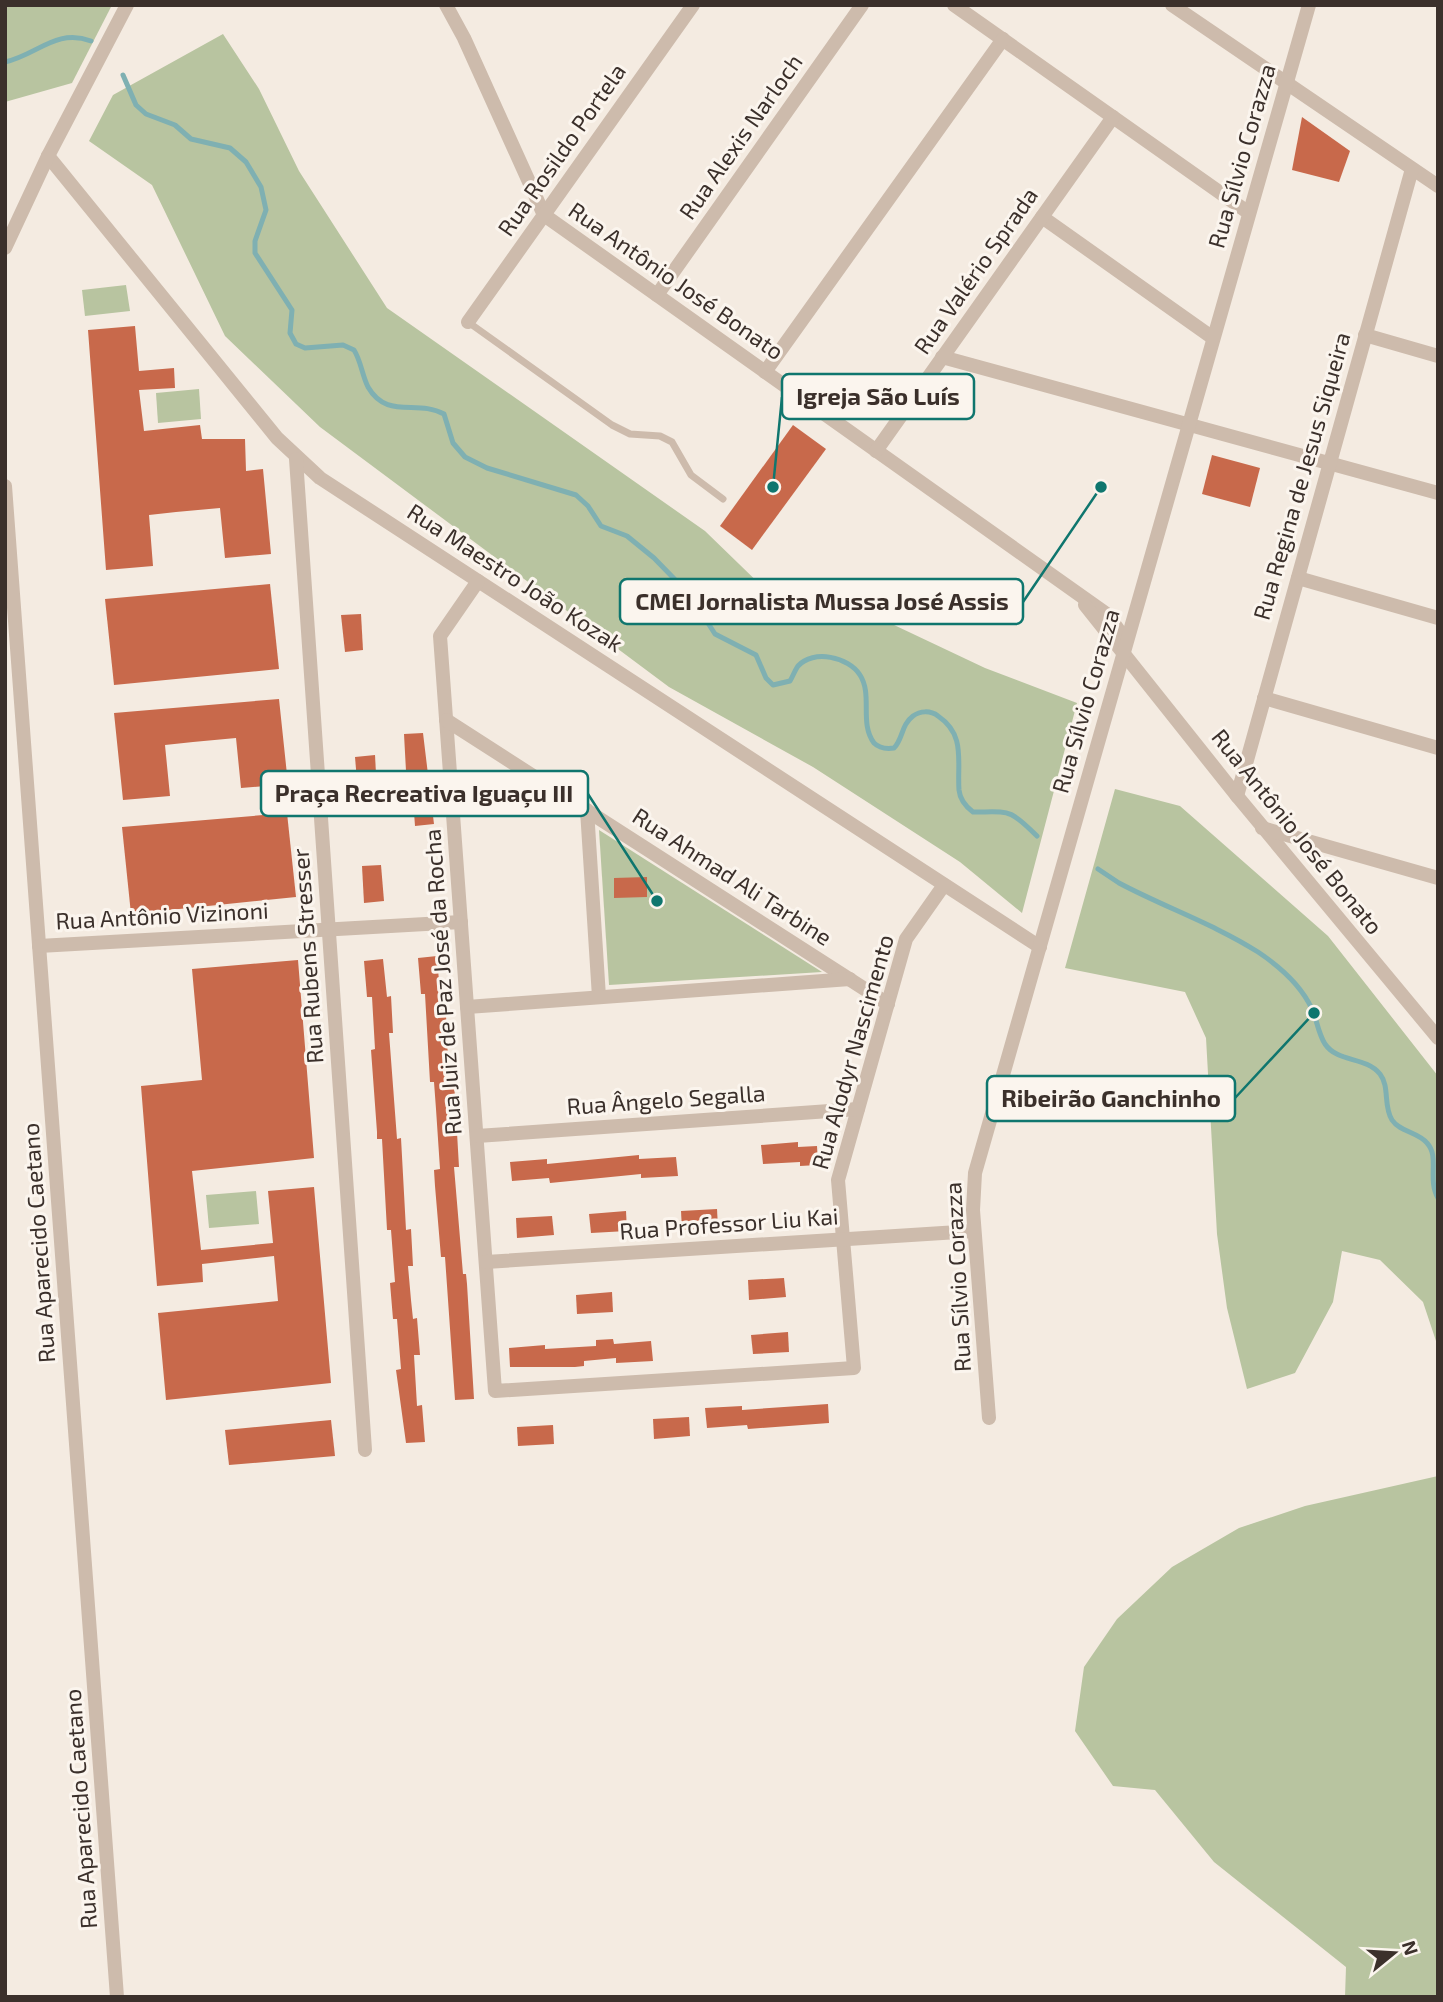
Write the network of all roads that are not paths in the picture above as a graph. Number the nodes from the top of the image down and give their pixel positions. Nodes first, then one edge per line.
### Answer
1 (127, 5) edge
2 (446, 5) edge
3 (693, 5) edge
4 (862, 5) edge
5 (954, 5) edge
6 (1172, 5) edge
7 (1309, 5) edge
8 (1003, 39) junction
9 (1286, 85) junction
10 (1113, 117) junction
11 (48, 156) junction
12 (1412, 169) junction
13 (1438, 186) edge
14 (1249, 213) junction
15 (544, 215) junction
16 (1042, 217) junction
17 (5, 248) edge
18 (657, 295) junction
19 (468, 322) joint
20 (1365, 335) junction
21 (1213, 338) junction
22 (1438, 356) edge
23 (942, 357) junction
24 (765, 372) junction
25 (1189, 425) junction
26 (876, 451) junction
27 (296, 459) junction
28 (1329, 463) junction
29 (5, 486) edge
30 (1438, 493) edge
31 (723, 499) dead end
32 (1298, 578) junction
33 (478, 581) junction
34 (1438, 618) edge
35 (1124, 651) junction
36 (1264, 698) junction
37 (446, 720) junction
38 (1438, 748) edge
39 (1237, 796) junction
40 (587, 810) junction
41 (1262, 828) junction
42 (1438, 878) edge
43 (944, 885) junction
44 (461, 922) junction
45 (329, 929) junction
46 (39, 946) junction
47 (1040, 947) junction
48 (850, 979) junction
49 (599, 997) junction
50 (888, 1004) junction
51 (467, 1007) junction
52 (1438, 1038) edge
53 (858, 1109) junction
54 (477, 1136) junction
55 (974, 1231) junction
56 (843, 1240) junction
57 (486, 1262) junction
58 (495, 1391) joint
59 (989, 1418) dead end
60 (365, 1450) dead end
61 (117, 1997) edge

1 - 11 street
2 - 15 street, Rua Antônio José Bonato
3 - 15 street, Rua Rosildo Portela
4 - 18 street, Rua Alexis Narloch
5 - 8 street
6 - 9 street
7 - 9 street, Rua Sílvio Corazza
8 - 10 street
8 - 24 street
9 - 12 street
9 - 14 street, Rua Sílvio Corazza
10 - 14 street
10 - 16 street, Rua Valério Sprada
11 - 17 street
11 - 27 street, Rua Maestro João Kozak
12 - 13 street
12 - 20 street, Rua Regina de Jesus Siqueira
14 - 21 street, Rua Sílvio Corazza
15 - 18 street, Rua Antônio José Bonato
15 - 19 street, Rua Rosildo Portela
16 - 21 street
16 - 23 street, Rua Valério Sprada
18 - 24 street, Rua Antônio José Bonato
19 - 31 lane
20 - 22 street
20 - 28 street, Rua Regina de Jesus Siqueira
21 - 25 street, Rua Sílvio Corazza
23 - 25 street
23 - 26 street, Rua Valério Sprada
24 - 26 street, Rua Antônio José Bonato
25 - 28 street
25 - 35 street, Rua Sílvio Corazza
26 - 35 street, Rua Antônio José Bonato
27 - 33 street, Rua Maestro João Kozak
27 - 45 street, Rua Rubens Stresser
28 - 30 street
28 - 32 street, Rua Regina de Jesus Siqueira
29 - 46 street, Rua Aparecido Caetano
32 - 34 street
32 - 36 street, Rua Regina de Jesus Siqueira
33 - 37 street, Rua Juiz de Paz José da Rocha
33 - 43 street, Rua Maestro João Kozak
35 - 39 street, Rua Antônio José Bonato
35 - 47 street, Rua Sílvio Corazza
36 - 38 street
36 - 39 street, Rua Regina de Jesus Siqueira
37 - 40 street, Rua Ahmad Ali Tarbine
37 - 44 street, Rua Juiz de Paz José da Rocha
39 - 41 street, Rua Antônio José Bonato
40 - 48 street, Rua Ahmad Ali Tarbine
40 - 49 street
41 - 42 street
41 - 52 street, Rua Antônio José Bonato
43 - 47 street, Rua Maestro João Kozak
43 - 50 street, Rua Alodyr Nascimento
44 - 45 street, Rua Antônio Vizinoni
44 - 51 street, Rua Juiz de Paz José da Rocha
45 - 46 street, Rua Antônio Vizinoni
45 - 60 street, Rua Rubens Stresser
46 - 61 street, Rua Aparecido Caetano
47 - 55 street, Rua Sílvio Corazza
48 - 49 street
48 - 50 street, Rua Ahmad Ali Tarbine
49 - 51 street
50 - 53 street, Rua Alodyr Nascimento
51 - 54 street, Rua Juiz de Paz José da Rocha
53 - 54 street, Rua Ângelo Segalla
53 - 56 street, Rua Alodyr Nascimento
54 - 57 street, Rua Juiz de Paz José da Rocha
55 - 56 street, Rua Professor Liu Kai
55 - 59 street, Rua Sílvio Corazza
56 - 57 street, Rua Professor Liu Kai
56 - 58 street, Rua Alodyr Nascimento
57 - 58 street, Rua Juiz de Paz José da Rocha

